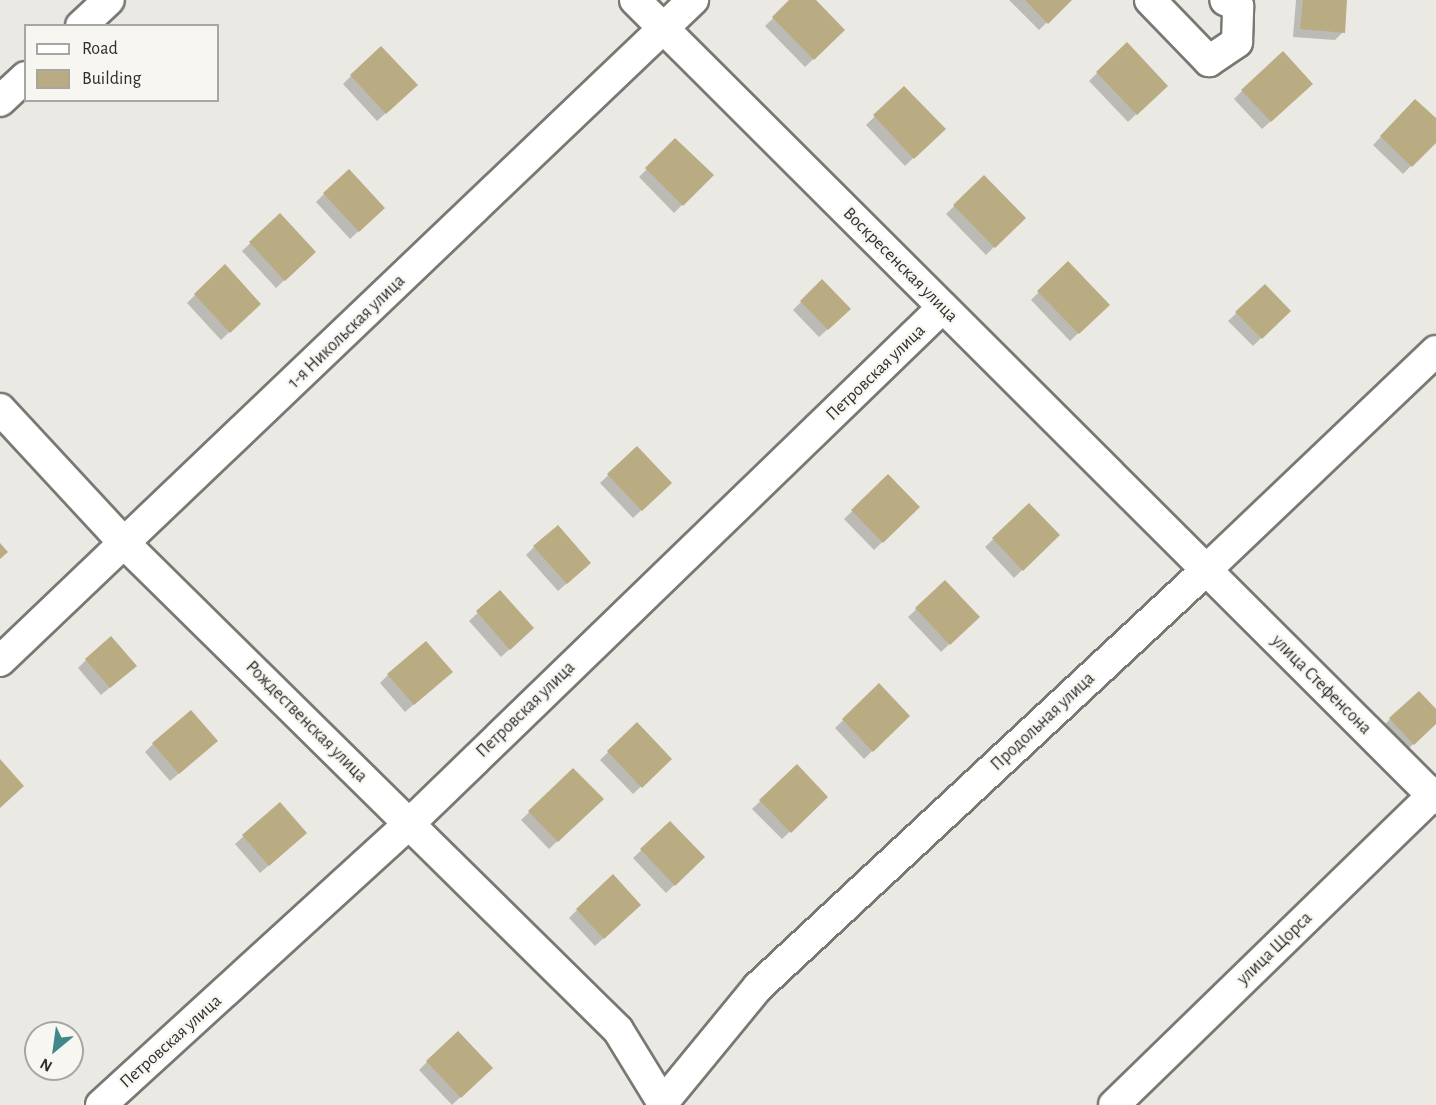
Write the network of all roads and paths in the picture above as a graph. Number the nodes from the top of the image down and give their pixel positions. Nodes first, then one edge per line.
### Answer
1 (109, 0) edge
2 (635, 0) edge
3 (693, 0) edge
4 (1150, 0) edge
5 (1225, 0) edge
6 (83, 24) edge
7 (662, 29) junction
8 (24, 79) edge
9 (0, 101) edge
10 (943, 307) junction
11 (1436, 351) edge
12 (0, 409) edge
13 (125, 544) junction
14 (1205, 571) junction
15 (0, 661) edge
16 (1435, 795) edge
17 (409, 824) junction
18 (101, 1105) edge
19 (663, 1105) edge
20 (1114, 1105) edge

1 - 6 street
2 - 7 street, Воскресенская улица
3 - 7 street, 1-я Никольская улица
4 - 5 street
7 - 10 street, Воскресенская улица
7 - 13 street, 1-я Никольская улица
8 - 9 street
10 - 14 street, Воскресенская улица
10 - 17 street, Петровская улица
11 - 14 street, Продольная улица
12 - 13 street, Рождественская улица
13 - 15 street, 1-я Никольская улица
13 - 17 street, Рождественская улица
14 - 16 street, улица Стефенсона
14 - 19 street, Продольная улица
16 - 20 street, улица Щорса
17 - 18 street, Петровская улица
17 - 19 street, Рождественская улица

